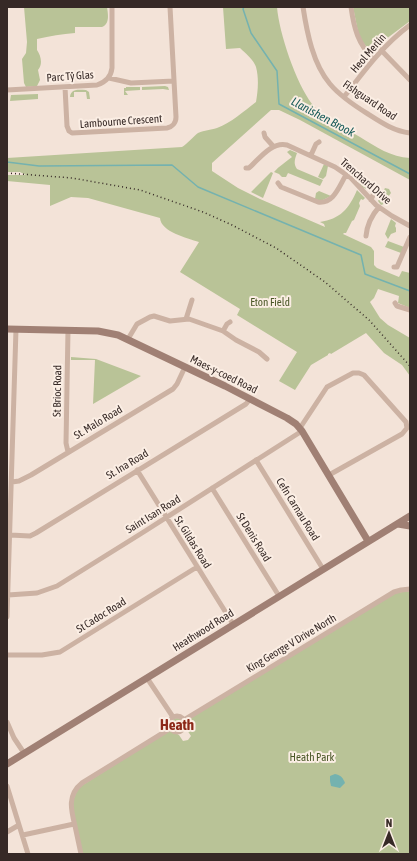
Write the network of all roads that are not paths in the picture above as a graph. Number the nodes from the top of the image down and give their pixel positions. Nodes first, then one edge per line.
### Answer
1 (112, 7) edge
2 (170, 7) edge
3 (303, 7) edge
4 (351, 7) edge
5 (410, 25) edge
6 (381, 50) junction
7 (374, 59) junction
8 (109, 78) junction
9 (410, 80) edge
10 (174, 81) junction
11 (65, 87) junction
12 (7, 90) edge
13 (344, 97) junction
14 (264, 133) dead end
15 (410, 133) edge
16 (319, 142) dead end
17 (273, 146) junction
18 (311, 155) junction
19 (246, 168) dead end
20 (346, 175) junction
21 (278, 183) dead end
22 (375, 190) dead end
23 (371, 200) junction
24 (379, 207) junction
25 (410, 226) edge
26 (366, 236) dead end
27 (410, 237) edge
28 (394, 267) dead end
29 (192, 300) dead end
30 (395, 303) dead end
31 (410, 310) edge
32 (186, 319) junction
33 (230, 322) dead end
34 (7, 329) edge
35 (16, 330) junction
36 (68, 330) junction
37 (223, 331) junction
38 (128, 339) junction
39 (267, 358) dead end
40 (185, 367) junction
41 (250, 399) junction
42 (301, 429) junction
43 (7, 434) edge
44 (13, 434) junction
45 (68, 452) junction
46 (256, 460) junction
47 (137, 470) junction
48 (329, 475) junction
49 (12, 482) junction
50 (212, 488) junction
51 (410, 516) edge
52 (167, 518) junction
53 (398, 524) junction
54 (410, 526) edge
55 (10, 535) junction
56 (368, 541) junction
57 (197, 567) junction
58 (323, 569) junction
59 (410, 589) edge
60 (8, 595) edge
61 (279, 596) junction
62 (7, 617) edge
63 (233, 624) junction
64 (7, 655) edge
65 (147, 678) junction
66 (173, 717) junction
67 (184, 720) junction
68 (7, 722) edge
69 (171, 728) junction
70 (24, 753) junction
71 (7, 764) edge
72 (7, 786) edge
73 (74, 824) junction
74 (19, 826) junction
75 (7, 832) edge
76 (23, 835) junction
77 (28, 854) edge
78 (81, 854) edge

1 - 8 street, Parc Tŷ Glas
2 - 10 street, Lambourne Crescent
3 - 13 street, Fishguard Road
4 - 7 street
5 - 6 street, Heol Merlin
6 - 7 street, Heol Merlin
6 - 9 street
7 - 13 street, Heol Merlin
8 - 10 street
8 - 11 street, Parc Tŷ Glas
10 - 11 street, Lambourne Crescent
11 - 12 street, Parc Tŷ Glas
13 - 15 street, Fishguard Road
14 - 17 street
16 - 18 street
17 - 18 street, Trenchard Drive
17 - 19 street
18 - 20 street, Trenchard Drive
20 - 21 street
20 - 23 street, Trenchard Drive
22 - 23 street
23 - 24 street, Trenchard Drive
24 - 25 street, Trenchard Drive
24 - 26 street
27 - 28 street
29 - 32 street
30 - 31 street
32 - 37 street
32 - 38 street
33 - 37 street
34 - 35 street, Maes-y-coed Road
35 - 36 street, Maes-y-coed Road
35 - 44 street
36 - 38 street, Maes-y-coed Road
36 - 45 street, St Brioc Road
37 - 39 street
38 - 40 street, Maes-y-coed Road
40 - 41 street, Maes-y-coed Road
40 - 45 street, St. Malo Road
41 - 42 street, Maes-y-coed Road
41 - 47 street, St. Ina Road
42 - 46 street, Saint Isan Road
42 - 48 street, Maes-y-coed Road
42 - 48 street
43 - 44 street
44 - 49 street
45 - 49 street, St. Malo Road
46 - 50 street, Saint Isan Road
46 - 58 street, Cefn Carnau Road
47 - 52 street, St. Gildas Road
47 - 55 street, St. Ina Road
48 - 56 street, Maes-y-coed Road
49 - 55 street
50 - 52 street, Saint Isan Road
50 - 61 street, St Denis Road
51 - 53 street, Heathwood Road
52 - 57 street, St. Gildas Road
52 - 60 street, Saint Isan Road
53 - 54 street
53 - 56 street, Heathwood Road
55 - 60 street
56 - 58 street, Heathwood Road
57 - 63 street, St. Gildas Road
57 - 64 street, St Cadoc Road
58 - 61 street, Heathwood Road
59 - 67 street, King George V Drive North
60 - 62 street
61 - 63 street, Heathwood Road
63 - 65 street, Heathwood Road
65 - 66 street
65 - 70 street, Heathwood Road
66 - 67 street
66 - 69 street
67 - 69 street
68 - 70 street
69 - 73 street
70 - 71 street, Heathwood Road
72 - 74 street
73 - 76 street
73 - 78 street
74 - 75 street
74 - 76 street
76 - 77 street

